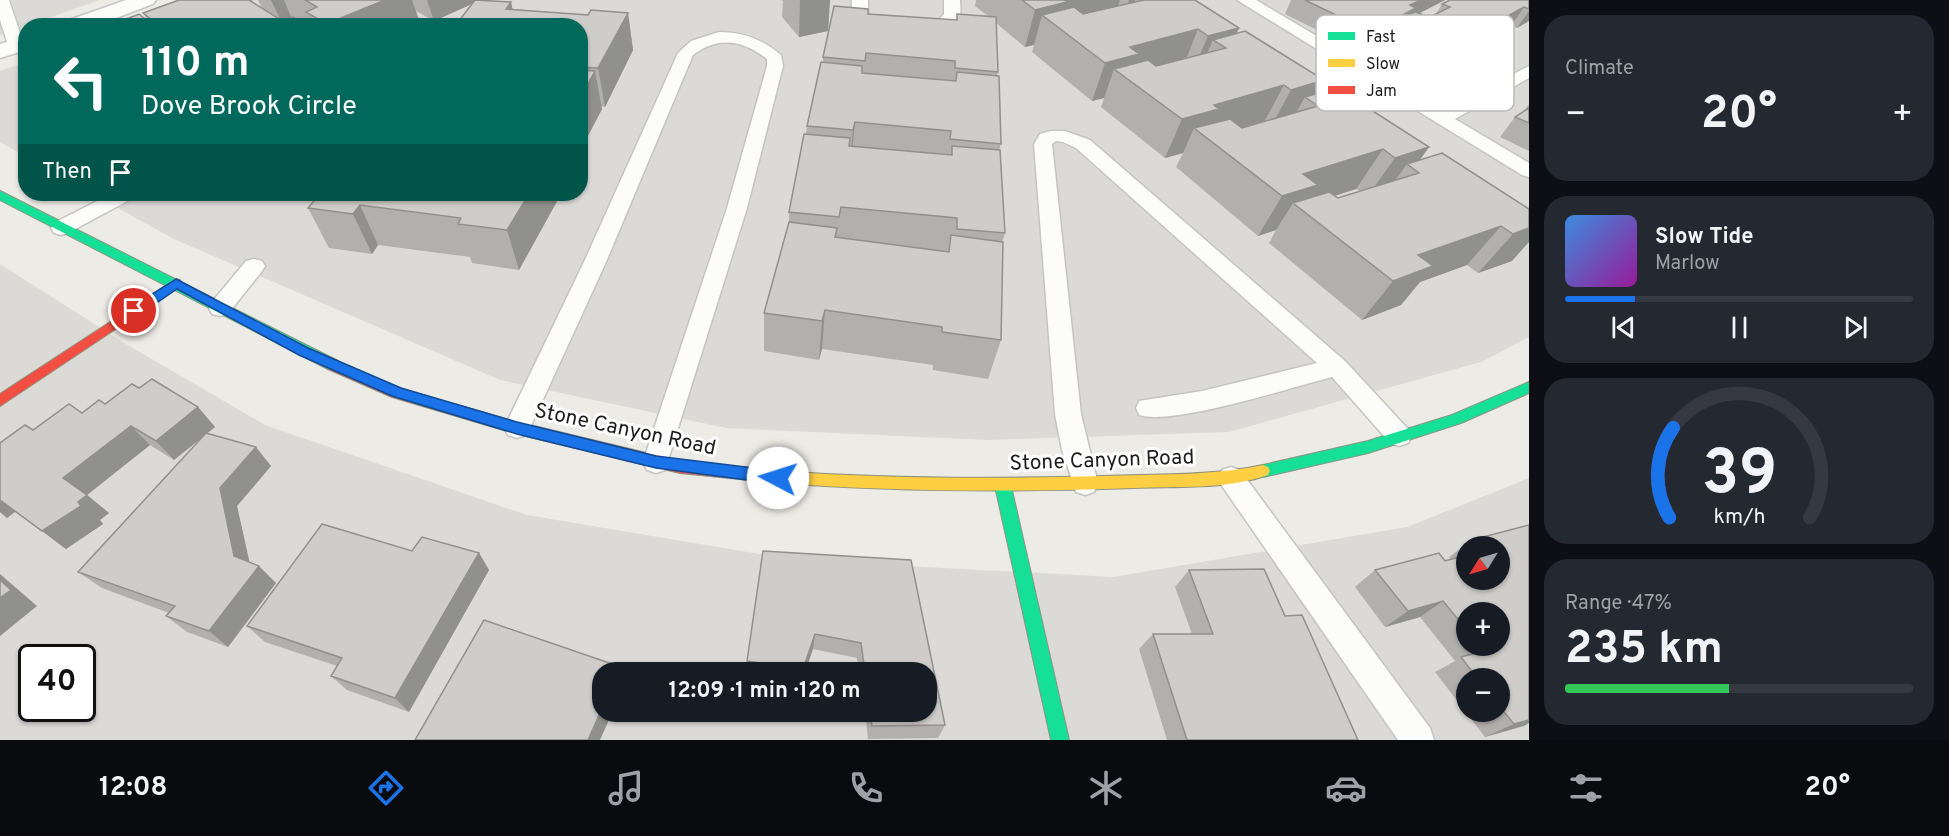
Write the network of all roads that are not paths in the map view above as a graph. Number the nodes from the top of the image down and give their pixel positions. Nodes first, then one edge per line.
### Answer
1 (1, 0) edge
2 (146, 0) edge
3 (860, 0) edge
4 (952, 0) edge
5 (1245, 0) edge
6 (120, 4) edge
7 (1290, 8) dead end
8 (1271, 16) junction
9 (91, 18) edge
10 (1316, 43) edge
11 (14, 46) edge
12 (1529, 71) edge
13 (1514, 79) edge
14 (1430, 111) edge
15 (1455, 111) edge
16 (1442, 118) junction
17 (1529, 171) edge
18 (0, 195) edge
19 (113, 201) edge
20 (61, 228) junction
21 (254, 266) dead end
22 (176, 283) junction
23 (220, 308) junction
24 (1337, 367) junction
25 (1529, 387) edge
26 (0, 401) edge
27 (1148, 408) dead end
28 (517, 428) junction
29 (1400, 436) junction
30 (656, 462) junction
31 (1231, 477) junction
32 (1085, 484) junction
33 (1003, 486) junction
34 (1060, 740) edge
35 (1418, 740) edge

1 - 11 lane
2 - 6 street
3 - 4 lane
5 - 8 lane
6 - 9 street
7 - 8 lane
8 - 10 lane
12 - 13 lane
14 - 16 lane
15 - 16 lane
16 - 17 lane
18 - 20 street, Stone Canyon Road
19 - 20 lane
20 - 22 street, Stone Canyon Road
21 - 23 lane
22 - 23 street, Stone Canyon Road
22 - 26 street
23 - 28 street, Stone Canyon Road
24 - 27 lane
24 - 29 lane
24 - 32 lane
25 - 29 street, Stone Canyon Road
28 - 30 street, Stone Canyon Road
28 - 30 lane
29 - 31 street, Stone Canyon Road
30 - 33 street, Stone Canyon Road
31 - 32 street, Stone Canyon Road
31 - 35 lane
32 - 33 street, Stone Canyon Road
33 - 34 street

